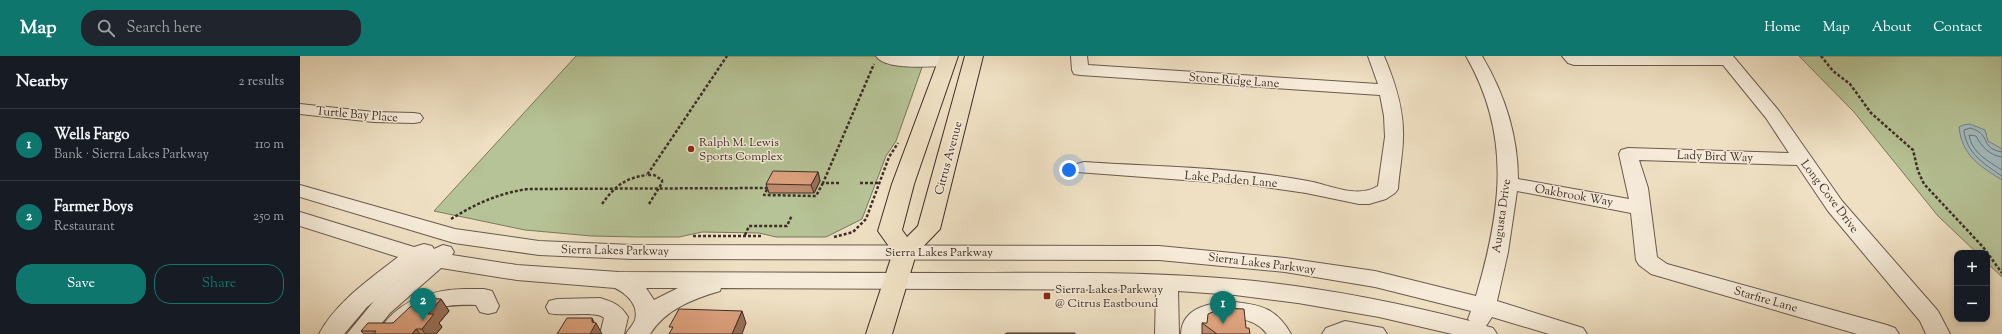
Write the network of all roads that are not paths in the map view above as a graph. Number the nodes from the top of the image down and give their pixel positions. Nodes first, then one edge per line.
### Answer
1 (974, 56) edge
2 (1376, 56) edge
3 (1474, 56) edge
4 (879, 58) edge
5 (948, 58) edge
6 (1572, 58) edge
7 (1725, 58) edge
8 (1079, 63) edge
9 (1388, 90) junction
10 (300, 109) edge
11 (414, 118) dead end
12 (1802, 159) junction
13 (1084, 168) dead end
14 (1508, 183) junction
15 (300, 191) edge
16 (1641, 208) junction
17 (302, 220) edge
18 (452, 228) junction
19 (905, 251) junction
20 (415, 255) junction
21 (437, 260) junction
22 (620, 280) junction
23 (733, 280) junction
24 (895, 280) junction
25 (1167, 283) junction
26 (488, 306) dead end
27 (1484, 306) junction
28 (557, 307) dead end
29 (642, 327) edge
30 (1479, 333) edge
31 (331, 334) edge
32 (359, 334) edge
33 (389, 334) edge
34 (612, 334) edge
35 (879, 334) edge
36 (1167, 334) edge
37 (1193, 334) edge
38 (1279, 334) edge
39 (1334, 334) edge
40 (1375, 334) edge
41 (1575, 334) edge
42 (1887, 334) edge
43 (1938, 334) edge

1 - 19 main road, Citrus Avenue
2 - 9 street
3 - 14 street, Augusta Drive
4 - 5 street
5 - 19 main road
6 - 7 street
7 - 12 street, Long Cove Drive
8 - 9 street, Stone Ridge Lane
9 - 13 street, Lake Padden Lane
10 - 11 street, Turtle Bay Place
12 - 16 street, Lady Bird Way
12 - 43 street, Long Cove Drive
14 - 16 street, Oakbrook Way
14 - 27 street, Augusta Drive
15 - 18 street, Sierra Lakes Parkway
16 - 42 street, Starfire Lane
17 - 20 street
18 - 19 street, Sierra Lakes Parkway
18 - 20 street
18 - 21 street
19 - 24 main road, Citrus Avenue
19 - 27 street, Sierra Lakes Parkway
20 - 21 street
20 - 31 street
21 - 22 street
21 - 32 street
22 - 23 street
22 - 29 street
23 - 24 street
23 - 29 street
24 - 25 street
24 - 35 main road, Citrus Avenue
25 - 30 street
25 - 36 street
26 - 33 street
27 - 30 street, Augusta Drive
27 - 41 street, Sierra Lakes Parkway
28 - 34 street
37 - 38 street
39 - 40 street

